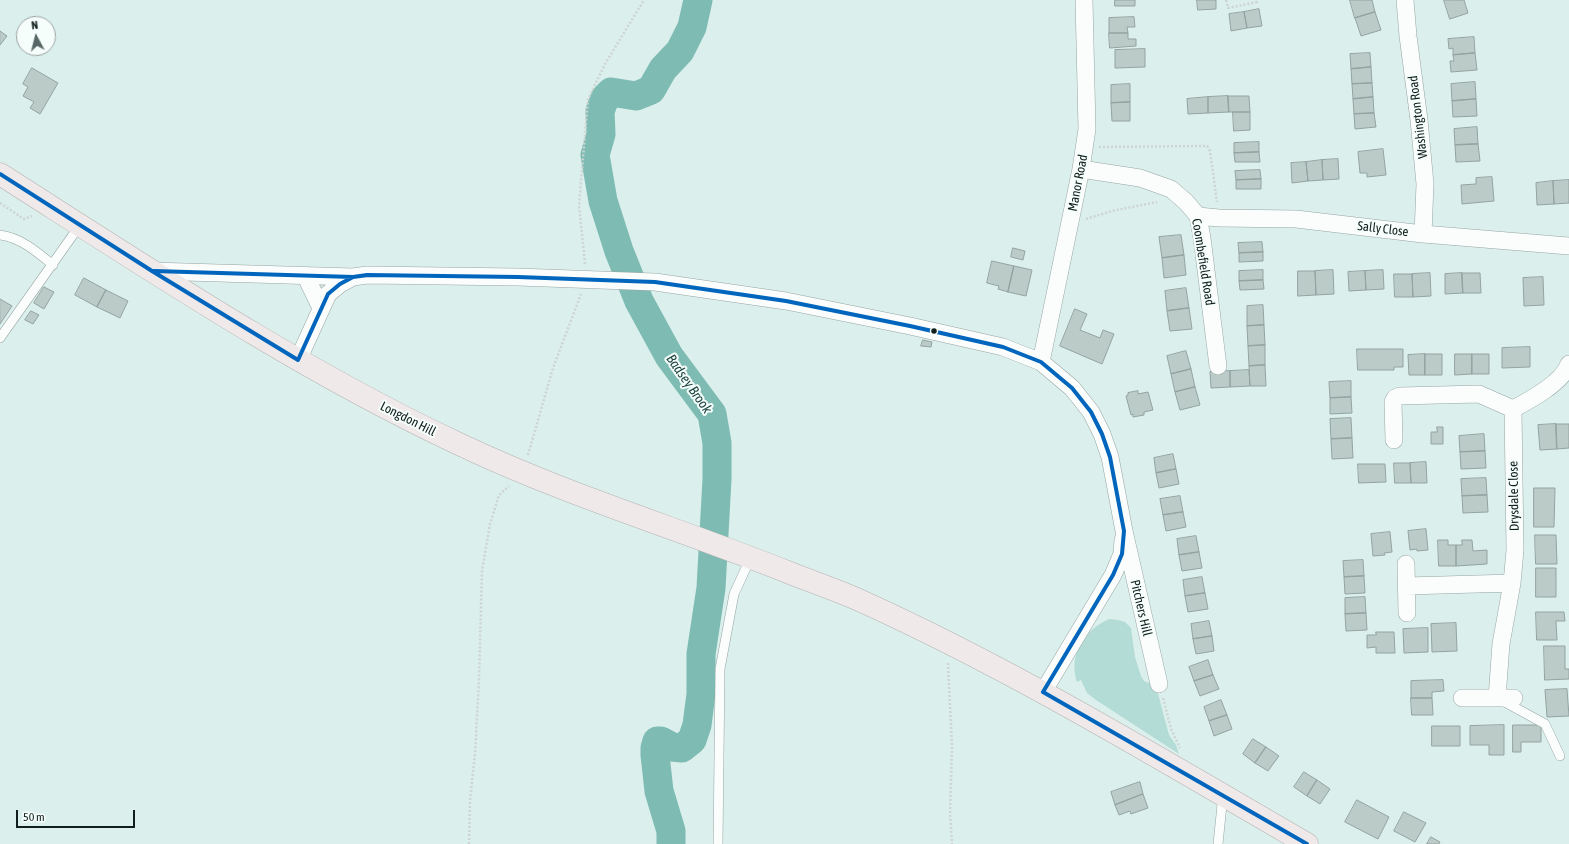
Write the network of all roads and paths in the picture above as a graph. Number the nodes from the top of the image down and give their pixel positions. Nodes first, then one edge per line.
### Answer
1 (644, 0) edge
2 (1084, 0) edge
3 (1226, 0) edge
4 (1256, 0) edge
5 (1405, 0) edge
6 (1084, 147) junction
7 (1081, 169) junction
8 (0, 174) edge
9 (1186, 202) junction
10 (1198, 216) junction
11 (1219, 218) junction
12 (1070, 224) junction
13 (80, 225) junction
14 (1424, 234) junction
15 (0, 235) edge
16 (1569, 246) edge
17 (53, 265) junction
18 (152, 271) junction
19 (305, 275) junction
20 (353, 277) junction
21 (586, 279) junction
22 (321, 308) junction
23 (0, 338) edge
24 (298, 360) junction
25 (1041, 362) junction
26 (1569, 364) edge
27 (1218, 366) dead end
28 (1513, 409) junction
29 (1394, 440) dead end
30 (521, 472) junction
31 (1124, 531) junction
32 (745, 555) junction
33 (1406, 564) dead end
34 (1512, 583) junction
35 (1407, 586) junction
36 (1407, 613) dead end
37 (955, 647) junction
38 (1159, 684) joint
39 (1043, 692) junction
40 (1462, 698) dead end
41 (1497, 698) junction
42 (1514, 698) dead end
43 (1182, 750) dead end
44 (1560, 756) dead end
45 (1223, 795) junction
46 (469, 844) edge
47 (718, 844) edge
48 (952, 844) edge
49 (1218, 844) edge
50 (1307, 844) edge

1 - 21 path
2 - 6 street, Manor Road
3 - 4 path
5 - 14 street, Washington Road
6 - 7 street, Manor Road
6 - 11 path
7 - 9 street, Coombefield Road
7 - 12 street, Manor Road
8 - 13 highway, Longdon Hill
9 - 10 street, Coombefield Road
9 - 12 path
10 - 11 street, Sally Close
10 - 27 street, Coombefield Road
11 - 14 street, Sally Close
12 - 25 street, Manor Road
13 - 17 lane
13 - 18 highway, Longdon Hill
14 - 16 street, Sally Close
15 - 17 lane
17 - 23 lane
18 - 19 street
18 - 24 highway, Longdon Hill
19 - 20 street
19 - 22 street
20 - 21 street
20 - 22 street
21 - 25 street
21 - 30 path
22 - 24 street
24 - 30 highway, Longdon Hill
25 - 31 street, Pitchers Hill
26 - 28 street
28 - 29 street
28 - 34 street, Drysdale Close
30 - 32 highway, Longdon Hill
30 - 46 path
31 - 38 street, Pitchers Hill
31 - 39 street, Pitchers Hill
32 - 37 highway, Longdon Hill
32 - 47 lane
33 - 35 street
34 - 35 street
34 - 41 street, Drysdale Close
35 - 36 street
37 - 39 highway, Longdon Hill
37 - 48 path
38 - 43 path
39 - 45 highway
40 - 41 street
41 - 42 street
41 - 44 lane
45 - 49 lane
45 - 50 highway

